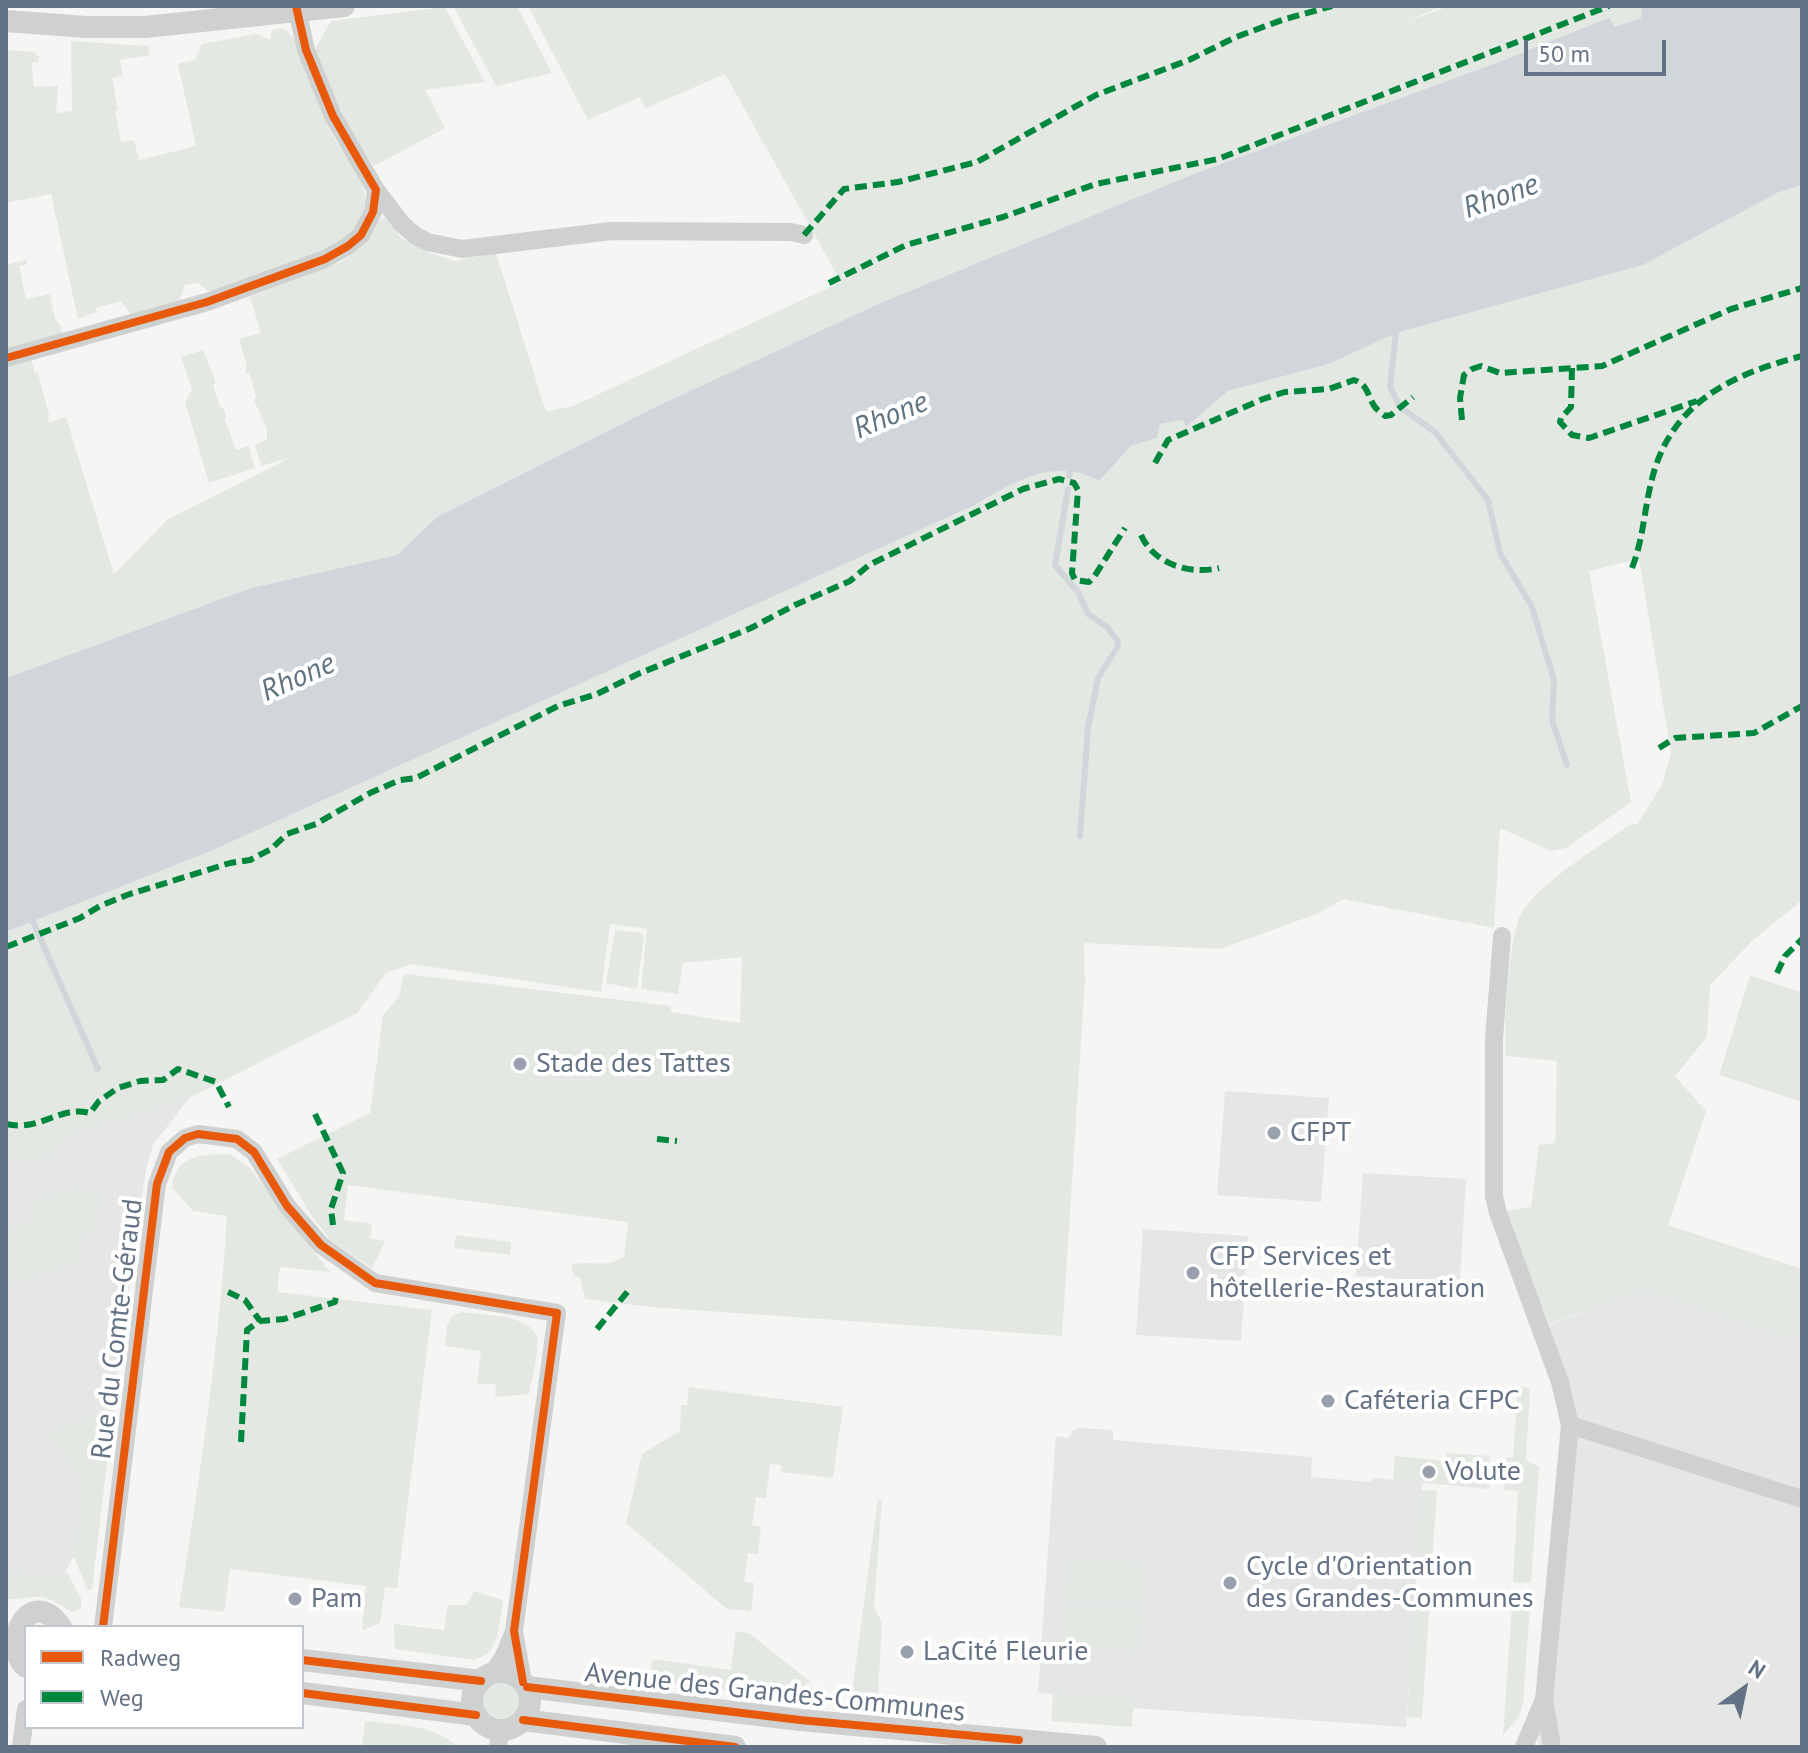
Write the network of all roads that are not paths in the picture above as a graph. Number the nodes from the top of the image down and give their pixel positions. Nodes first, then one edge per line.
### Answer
1 (344, 6) edge
2 (297, 8) edge
3 (6, 21) edge
4 (376, 190) junction
5 (804, 235) dead end
6 (6, 358) edge
7 (1502, 936) dead end
8 (1570, 1425) junction
9 (1802, 1499) edge
10 (10, 1621) edge
11 (59, 1625) edge
12 (103, 1625) edge
13 (514, 1631) junction
14 (14, 1658) edge
15 (304, 1660) edge
16 (486, 1678) junction
17 (525, 1685) junction
18 (304, 1693) edge
19 (1544, 1699) junction
20 (476, 1715) junction
21 (523, 1720) junction
22 (24, 1724) edge
23 (499, 1738) edge
24 (1018, 1744) edge
25 (21, 1747) edge
26 (735, 1747) edge
27 (1096, 1747) edge
28 (1524, 1747) edge
29 (1552, 1747) edge

1 - 2 street
2 - 3 street
2 - 4 street
4 - 5 street
4 - 6 street
7 - 8 street
8 - 9 street
8 - 19 street
10 - 11 street
10 - 14 street
12 - 13 street, Rue du Comte-Géraud
13 - 16 street, Rue du Comte-Géraud
13 - 17 street, Rue du Comte-Géraud
15 - 16 street
16 - 17 street
16 - 20 street
17 - 21 street
17 - 24 street, Avenue des Grandes-Communes
18 - 20 street
19 - 28 street
19 - 29 street
20 - 23 street
21 - 23 street
21 - 26 street, Avenue des Grandes-Communes
22 - 25 street
24 - 27 street, Avenue des Grandes-Communes

